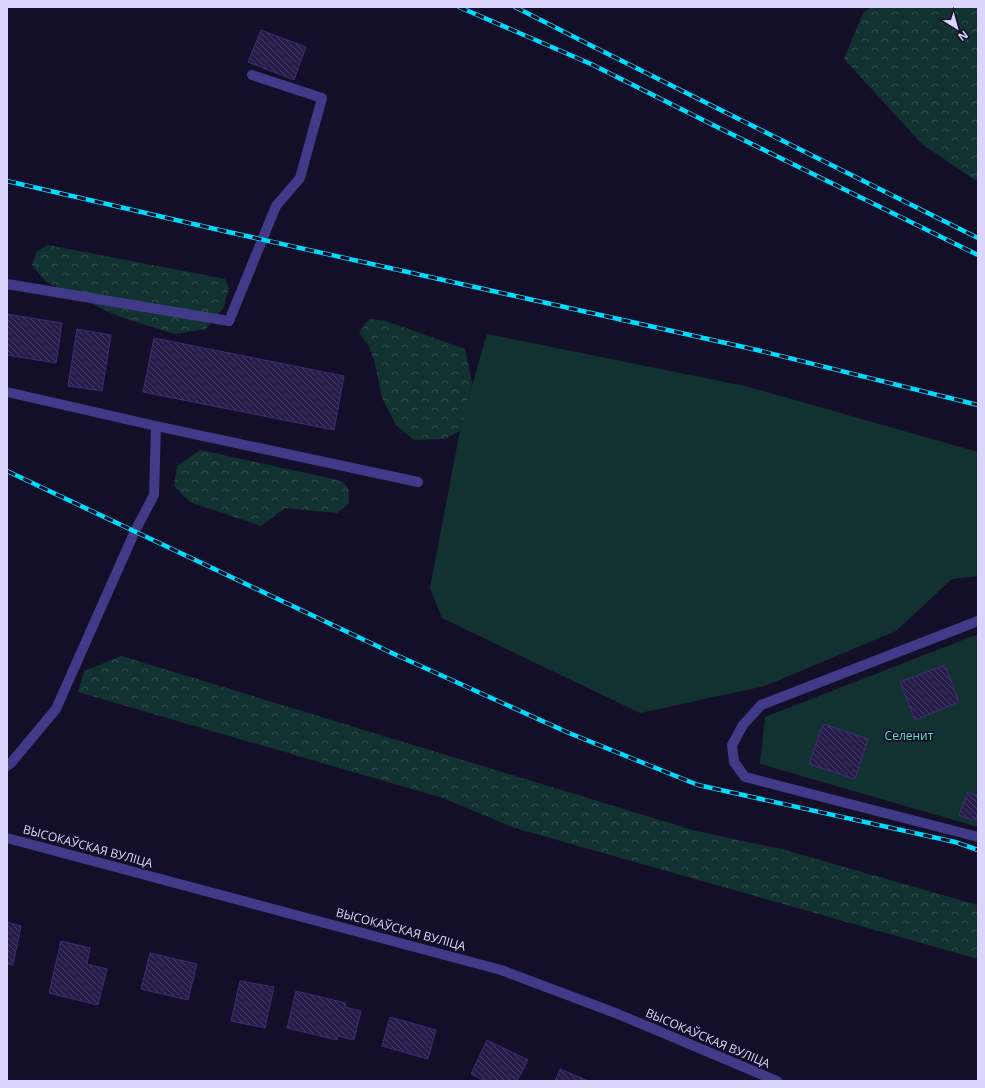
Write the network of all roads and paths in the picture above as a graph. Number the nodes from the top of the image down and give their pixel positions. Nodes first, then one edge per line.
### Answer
1 (252, 75) dead end
2 (7, 284) edge
3 (7, 392) edge
4 (156, 426) junction
5 (418, 482) dead end
6 (978, 621) edge
7 (7, 766) edge
8 (978, 837) edge
9 (7, 838) edge
10 (777, 1081) edge

1 - 2 street
3 - 4 street
4 - 5 street
4 - 7 street
6 - 8 street
9 - 10 street, ВЫСОКАЎСКАЯ ВУЛІЦА

